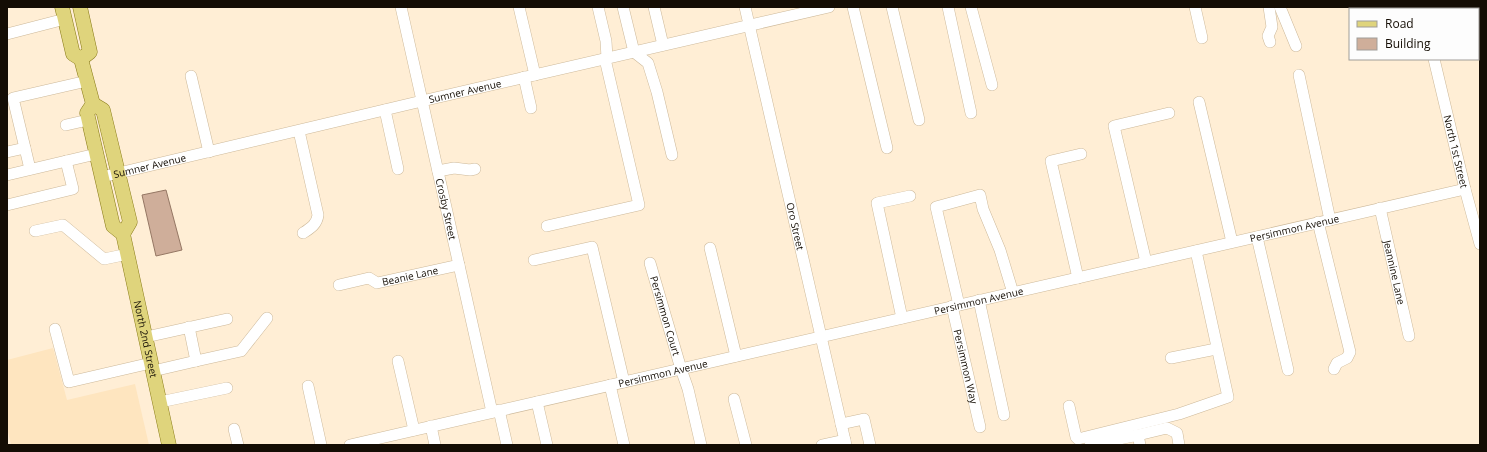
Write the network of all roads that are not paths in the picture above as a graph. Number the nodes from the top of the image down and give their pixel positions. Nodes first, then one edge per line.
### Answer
1 (80, 7) edge
2 (401, 7) edge
3 (519, 7) edge
4 (598, 7) edge
5 (623, 7) edge
6 (654, 7) edge
7 (745, 7) edge
8 (829, 7) edge
9 (853, 7) edge
10 (892, 7) edge
11 (948, 7) edge
12 (971, 7) edge
13 (1195, 7) edge
14 (1269, 7) edge
15 (1280, 7) edge
16 (65, 11) edge
17 (749, 25) junction
18 (7, 34) edge
19 (1202, 38) dead end
20 (1270, 42) dead end
21 (663, 45) junction
22 (1296, 46) dead end
23 (634, 52) junction
24 (606, 58) junction
25 (81, 59) junction
26 (1434, 60) edge
27 (1299, 75) dead end
28 (191, 76) dead end
29 (529, 76) junction
30 (87, 81) junction
31 (992, 85) dead end
32 (422, 101) junction
33 (1200, 102) dead end
34 (93, 104) junction
35 (531, 108) dead end
36 (385, 110) junction
37 (971, 113) dead end
38 (1169, 113) dead end
39 (919, 120) dead end
40 (89, 122) junction
41 (66, 125) dead end
42 (298, 131) junction
43 (25, 148) junction
44 (887, 148) dead end
45 (7, 152) edge
46 (209, 152) junction
47 (96, 154) junction
48 (1081, 154) dead end
49 (672, 155) dead end
50 (66, 161) junction
51 (30, 169) junction
52 (398, 169) dead end
53 (475, 169) dead end
54 (438, 171) junction
55 (118, 173) junction
56 (7, 174) edge
57 (102, 177) junction
58 (1465, 189) junction
59 (910, 196) dead end
60 (7, 205) edge
61 (1380, 208) junction
62 (1330, 220) junction
63 (1318, 222) junction
64 (547, 226) dead end
65 (35, 231) dead end
66 (303, 233) dead end
67 (123, 234) junction
68 (1257, 237) junction
69 (1232, 242) junction
70 (1480, 244) edge
71 (710, 248) dead end
72 (1196, 251) junction
73 (128, 254) junction
74 (534, 260) dead end
75 (1146, 262) junction
76 (650, 263) dead end
77 (459, 265) junction
78 (1078, 278) junction
79 (339, 285) dead end
80 (1013, 293) junction
81 (979, 300) junction
82 (956, 305) junction
83 (267, 318) dead end
84 (902, 318) junction
85 (226, 319) dead end
86 (189, 327) junction
87 (55, 329) dead end
88 (821, 336) junction
89 (1409, 336) dead end
90 (146, 337) junction
91 (1216, 349) junction
92 (736, 356) junction
93 (1172, 358) dead end
94 (196, 361) junction
95 (398, 361) dead end
96 (152, 367) junction
97 (1334, 368) dead end
98 (681, 369) junction
99 (1288, 370) dead end
100 (624, 382) junction
101 (610, 385) junction
102 (308, 386) dead end
103 (227, 388) dead end
104 (734, 399) dead end
105 (160, 402) junction
106 (537, 402) junction
107 (1069, 406) dead end
108 (495, 411) junction
109 (1004, 415) dead end
110 (841, 424) junction
111 (431, 426) junction
112 (980, 427) dead end
113 (234, 429) dead end
114 (414, 430) junction
115 (1139, 440) edge
116 (845, 442) edge
117 (1119, 442) edge
118 (170, 445) edge
119 (238, 445) edge
120 (321, 445) edge
121 (350, 445) edge
122 (435, 445) edge
123 (506, 445) edge
124 (547, 445) edge
125 (624, 445) edge
126 (701, 445) edge
127 (746, 445) edge
128 (822, 445) edge
129 (870, 445) edge
130 (1095, 445) edge
131 (1179, 445) edge

1 - 25 main road
2 - 32 street, Crosby Street
3 - 29 street
4 - 24 street
5 - 23 street
6 - 21 street
7 - 17 street, Oro Street
8 - 17 street, Sumner Avenue
9 - 44 street
10 - 39 street
11 - 37 street
12 - 31 street
13 - 19 street
14 - 20 street
15 - 22 street
16 - 18 street
16 - 25 main road
17 - 21 street, Sumner Avenue
17 - 88 street, Oro Street
21 - 23 street, Sumner Avenue
23 - 24 street, Sumner Avenue
23 - 49 street
24 - 29 street, Sumner Avenue
24 - 64 street
25 - 30 main road
26 - 58 street, North 1st Street
27 - 62 street
28 - 46 street
29 - 32 street, Sumner Avenue
29 - 35 street
30 - 34 main road
30 - 43 street
32 - 36 street, Sumner Avenue
32 - 54 street, Crosby Street
33 - 69 street
34 - 40 main road
34 - 55 main road
36 - 42 street, Sumner Avenue
36 - 52 street
38 - 75 street
40 - 41 street
40 - 47 main road, North 2nd Street
40 - 55 main road
42 - 46 street, Sumner Avenue
42 - 66 street
43 - 45 street
43 - 51 street
46 - 55 street, Sumner Avenue
47 - 50 street
47 - 57 main road, North 2nd Street
48 - 78 street
50 - 51 street
50 - 60 street
51 - 56 street
53 - 54 street
54 - 77 street, Crosby Street
55 - 57 street, Sumner Avenue
55 - 67 main road
57 - 67 main road, North 2nd Street
58 - 61 street, Persimmon Avenue
58 - 70 street, North 1st Street
59 - 84 street
61 - 62 street, Persimmon Avenue
61 - 89 street, Jeannine Lane
62 - 63 street, Persimmon Avenue
63 - 68 street, Persimmon Avenue
63 - 97 street
65 - 73 street
67 - 73 main road, North 2nd Street
68 - 69 street, Persimmon Avenue
68 - 99 street
69 - 72 street, Persimmon Avenue
71 - 92 street
72 - 75 street, Persimmon Avenue
72 - 91 street
73 - 90 main road, North 2nd Street
74 - 100 street
75 - 78 street, Persimmon Avenue
76 - 98 street, Persimmon Court
77 - 79 street, Beanie Lane
77 - 108 street, Crosby Street
78 - 80 street, Persimmon Avenue
80 - 81 street, Persimmon Avenue
80 - 82 street, Persimmon Way
81 - 82 street, Persimmon Avenue
81 - 109 street
82 - 84 street, Persimmon Avenue
82 - 112 street, Persimmon Way
83 - 94 street
84 - 88 street, Persimmon Avenue
85 - 86 street
86 - 90 street
86 - 94 street
87 - 96 street
88 - 92 street, Persimmon Avenue
88 - 110 street, Oro Street
90 - 96 main road, North 2nd Street
91 - 93 street
91 - 107 street
92 - 98 street, Persimmon Avenue
94 - 96 street
95 - 114 street
96 - 105 main road, North 2nd Street
98 - 100 street, Persimmon Avenue
98 - 126 street, Persimmon Court
100 - 101 street, Persimmon Avenue
101 - 106 street, Persimmon Avenue
101 - 125 street
102 - 120 street
103 - 105 street
104 - 127 street
105 - 118 main road, North 2nd Street
106 - 108 street, Persimmon Avenue
106 - 124 street
108 - 111 street, Persimmon Avenue
108 - 123 street, Crosby Street
110 - 116 street, Oro Street
110 - 129 street
111 - 114 street
111 - 122 street
113 - 119 street
114 - 121 street
115 - 117 street
115 - 131 street
116 - 128 street
117 - 130 street

